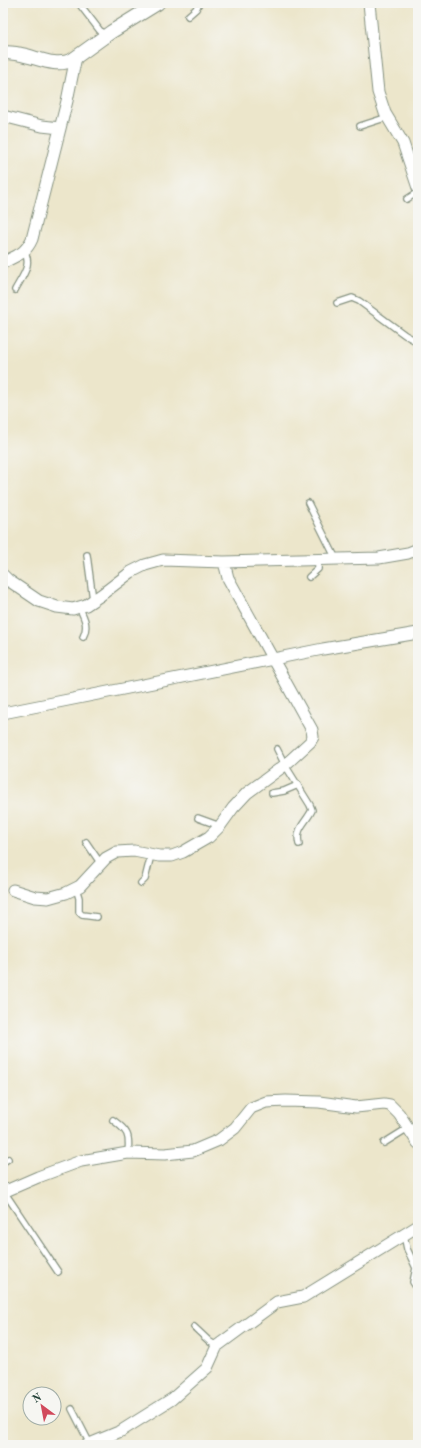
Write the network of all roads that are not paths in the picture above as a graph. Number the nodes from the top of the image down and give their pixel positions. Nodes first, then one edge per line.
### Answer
1 (158, 3) edge
2 (199, 3) edge
3 (369, 3) edge
4 (81, 6) dead end
5 (188, 16) dead end
6 (104, 37) junction
7 (3, 52) edge
8 (76, 57) junction
9 (3, 116) edge
10 (388, 117) junction
11 (360, 126) dead end
12 (60, 128) junction
13 (418, 188) edge
14 (418, 192) edge
15 (407, 199) dead end
16 (24, 251) junction
17 (3, 263) edge
18 (15, 290) dead end
19 (337, 303) dead end
20 (418, 342) edge
21 (308, 503) dead end
22 (418, 549) edge
23 (87, 555) dead end
24 (316, 559) junction
25 (336, 559) junction
26 (224, 562) junction
27 (309, 577) dead end
28 (5, 581) edge
29 (93, 600) junction
30 (79, 607) junction
31 (418, 633) edge
32 (83, 637) dead end
33 (273, 659) junction
34 (3, 713) edge
35 (277, 748) dead end
36 (285, 765) junction
37 (298, 785) junction
38 (272, 792) dead end
39 (198, 818) dead end
40 (220, 826) junction
41 (86, 842) dead end
42 (299, 844) dead end
43 (151, 855) junction
44 (101, 864) junction
45 (141, 884) dead end
46 (76, 888) junction
47 (13, 890) dead end
48 (97, 917) dead end
49 (113, 1120) dead end
50 (408, 1128) junction
51 (417, 1140) edge
52 (384, 1143) dead end
53 (128, 1153) junction
54 (3, 1189) edge
55 (418, 1226) edge
56 (404, 1235) junction
57 (58, 1272) dead end
58 (418, 1290) edge
59 (194, 1327) dead end
60 (217, 1346) junction
61 (72, 1409) dead end
62 (88, 1444) edge

1 - 6 street
2 - 5 lane
3 - 10 street
4 - 6 lane
6 - 8 street
7 - 8 street
8 - 12 street
9 - 12 street
10 - 11 lane
10 - 13 street
12 - 16 street
14 - 15 lane
16 - 17 street
16 - 18 lane
19 - 20 lane
21 - 25 lane
22 - 25 street
23 - 29 lane
24 - 25 street
24 - 26 street
24 - 27 lane
26 - 29 street
26 - 33 street
28 - 30 street
29 - 30 street
30 - 32 lane
31 - 33 street
33 - 34 street
33 - 36 street
35 - 36 lane
36 - 37 lane
36 - 40 street
37 - 38 lane
37 - 42 lane
39 - 40 lane
40 - 43 street
41 - 44 lane
43 - 44 street
43 - 45 lane
44 - 46 street
46 - 47 street
46 - 48 lane
49 - 53 lane
50 - 51 street
50 - 52 lane
50 - 53 street
53 - 54 street
54 - 57 lane
55 - 56 street
56 - 58 lane
56 - 60 street
59 - 60 lane
60 - 62 street
61 - 62 lane

